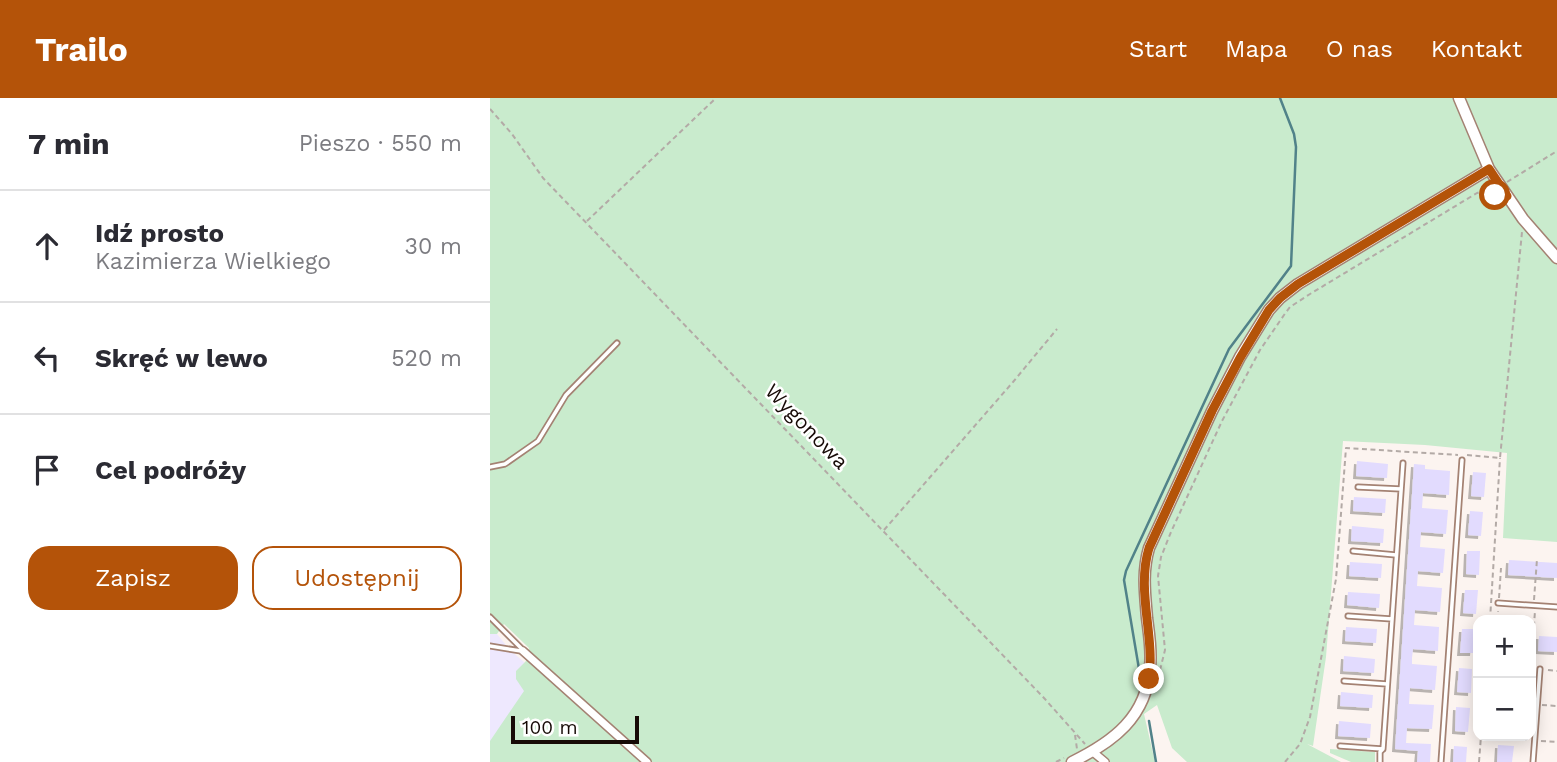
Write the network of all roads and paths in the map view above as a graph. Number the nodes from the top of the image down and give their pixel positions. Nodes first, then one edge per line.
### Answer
1 (716, 98) edge
2 (1459, 98) edge
3 (490, 109) edge
4 (1557, 151) edge
5 (1489, 169) junction
6 (1504, 191) junction
7 (1524, 219) junction
8 (586, 222) junction
9 (1557, 258) edge
10 (1057, 328) dead end
11 (617, 343) dead end
12 (1500, 458) junction
13 (1462, 460) dead end
14 (1403, 463) dead end
15 (490, 467) edge
16 (1358, 487) dead end
17 (1401, 489) junction
18 (883, 531) junction
19 (1353, 551) dead end
20 (1396, 555) junction
21 (1537, 559) dead end
22 (1501, 568) dead end
23 (1498, 603) junction
24 (1535, 606) junction
25 (1557, 607) edge
26 (1490, 615) edge
27 (1497, 615) edge
28 (1534, 615) edge
29 (490, 617) edge
30 (1348, 617) dead end
31 (1392, 619) junction
32 (490, 646) edge
33 (523, 651) junction
34 (1540, 669) dead end
35 (1158, 674) dead end
36 (1344, 681) dead end
37 (1387, 684) junction
38 (1536, 727) edge
39 (1075, 733) junction
40 (1481, 741) edge
41 (1535, 741) joint
42 (1557, 742) edge
43 (1339, 746) dead end
44 (1383, 749) junction
45 (1093, 752) junction
46 (1071, 757) edge
47 (646, 762) edge
48 (1056, 762) edge
49 (1105, 762) edge
50 (1285, 762) edge
51 (1380, 762) edge
52 (1441, 762) edge
53 (1479, 762) edge
54 (1533, 762) edge

1 - 8 path
2 - 5 street
3 - 8 path, Wygonowa
4 - 6 path
5 - 6 street
5 - 45 street
6 - 7 street
6 - 35 path
7 - 9 street
7 - 12 path
8 - 18 path, Wygonowa
10 - 18 path
11 - 15 lane
12 - 26 path
12 - 50 path
13 - 52 lane
14 - 17 lane
16 - 17 lane
17 - 20 lane
18 - 39 path, Wygonowa
19 - 20 lane
20 - 31 lane
21 - 24 path
22 - 23 path
23 - 24 lane
23 - 27 path
24 - 25 lane
24 - 28 path
29 - 33 lane
30 - 31 lane
31 - 37 lane
32 - 33 lane
33 - 47 street
34 - 38 lane
36 - 37 lane
37 - 44 lane
39 - 45 path, Wygonowa
39 - 46 path
40 - 53 path
41 - 42 path
41 - 54 lane
43 - 44 lane
44 - 51 lane
45 - 46 street
45 - 49 street
46 - 48 path

